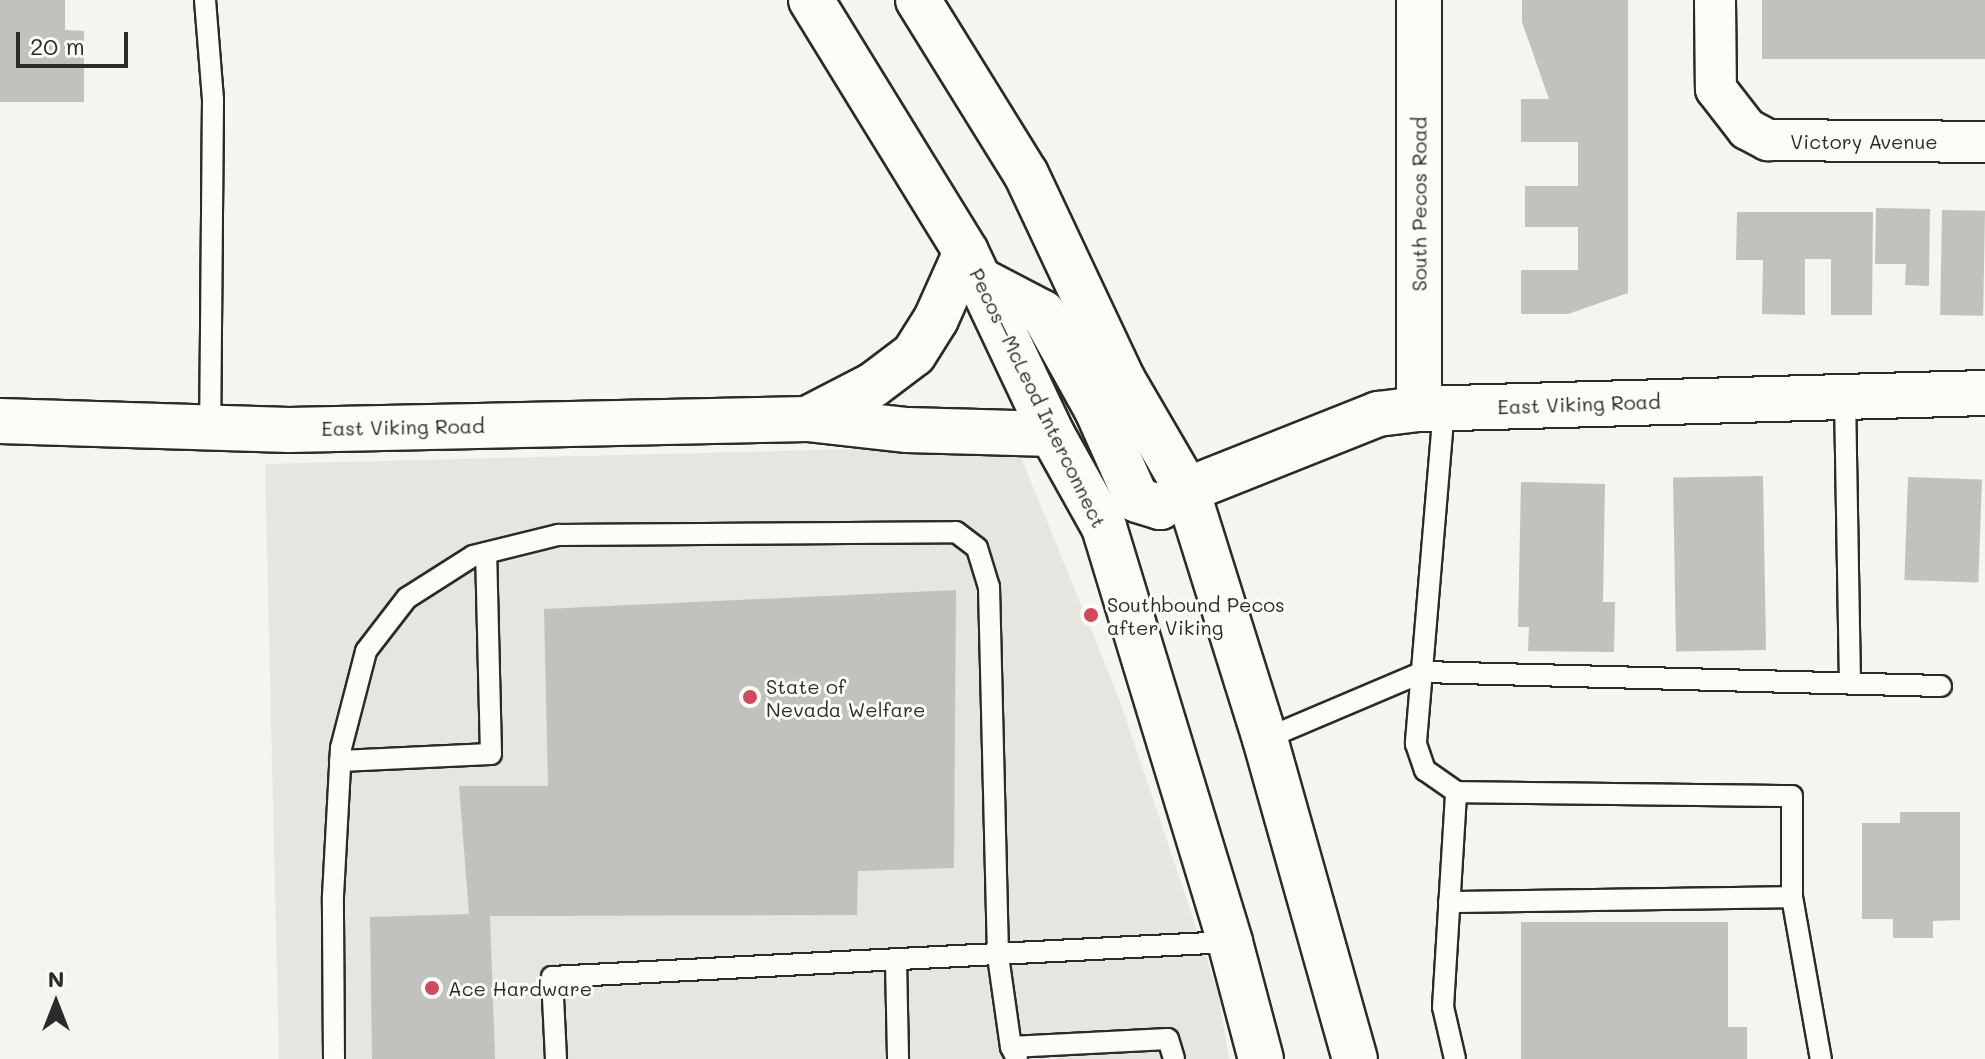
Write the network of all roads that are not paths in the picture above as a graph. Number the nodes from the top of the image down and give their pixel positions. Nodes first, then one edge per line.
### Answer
1 (205, 0) edge
2 (811, 0) edge
3 (918, 0) edge
4 (1419, 0) edge
5 (1715, 0) edge
6 (1985, 142) edge
7 (972, 265) junction
8 (1985, 393) edge
9 (1845, 397) junction
10 (1431, 408) junction
11 (807, 419) junction
12 (0, 421) edge
13 (210, 427) junction
14 (1052, 434) junction
15 (1187, 490) junction
16 (486, 553) junction
17 (1423, 672) junction
18 (1850, 682) junction
19 (1941, 686) dead end
20 (1265, 739) junction
21 (340, 761) junction
22 (1456, 792) junction
23 (1792, 897) junction
24 (1449, 902) junction
25 (1230, 942) junction
26 (998, 956) junction
27 (896, 961) junction
28 (1014, 1053) edge
29 (334, 1059) edge
30 (556, 1059) edge
31 (898, 1059) edge
32 (1174, 1059) edge
33 (1261, 1059) edge
34 (1355, 1059) edge
35 (1455, 1059) edge
36 (1821, 1059) edge

1 - 13 lane
2 - 7 main road, Pecos–McLeod Interconnect
3 - 15 main road
4 - 10 main road, South Pecos Road
5 - 6 street, Victory Avenue
7 - 11 main road, East Viking Road
7 - 14 main road, Pecos–McLeod Interconnect
7 - 15 main road, East Viking Road
8 - 9 main road, East Viking Road
9 - 10 main road, East Viking Road
9 - 18 lane
10 - 15 main road, East Viking Road
10 - 17 lane
11 - 13 main road, East Viking Road
11 - 14 main road, East Viking Road
12 - 13 main road, East Viking Road
14 - 25 main road, Pecos–McLeod Interconnect
15 - 20 main road
16 - 21 lane
16 - 21 lane
16 - 26 lane
17 - 18 lane
17 - 20 lane
17 - 22 lane
18 - 19 lane
20 - 34 main road
21 - 29 lane
22 - 23 lane
22 - 24 lane
23 - 24 lane
23 - 36 lane
24 - 35 lane
25 - 26 lane
25 - 33 main road, Pecos–McLeod Interconnect
26 - 27 lane
26 - 28 lane
27 - 30 lane
27 - 31 lane
28 - 32 lane

